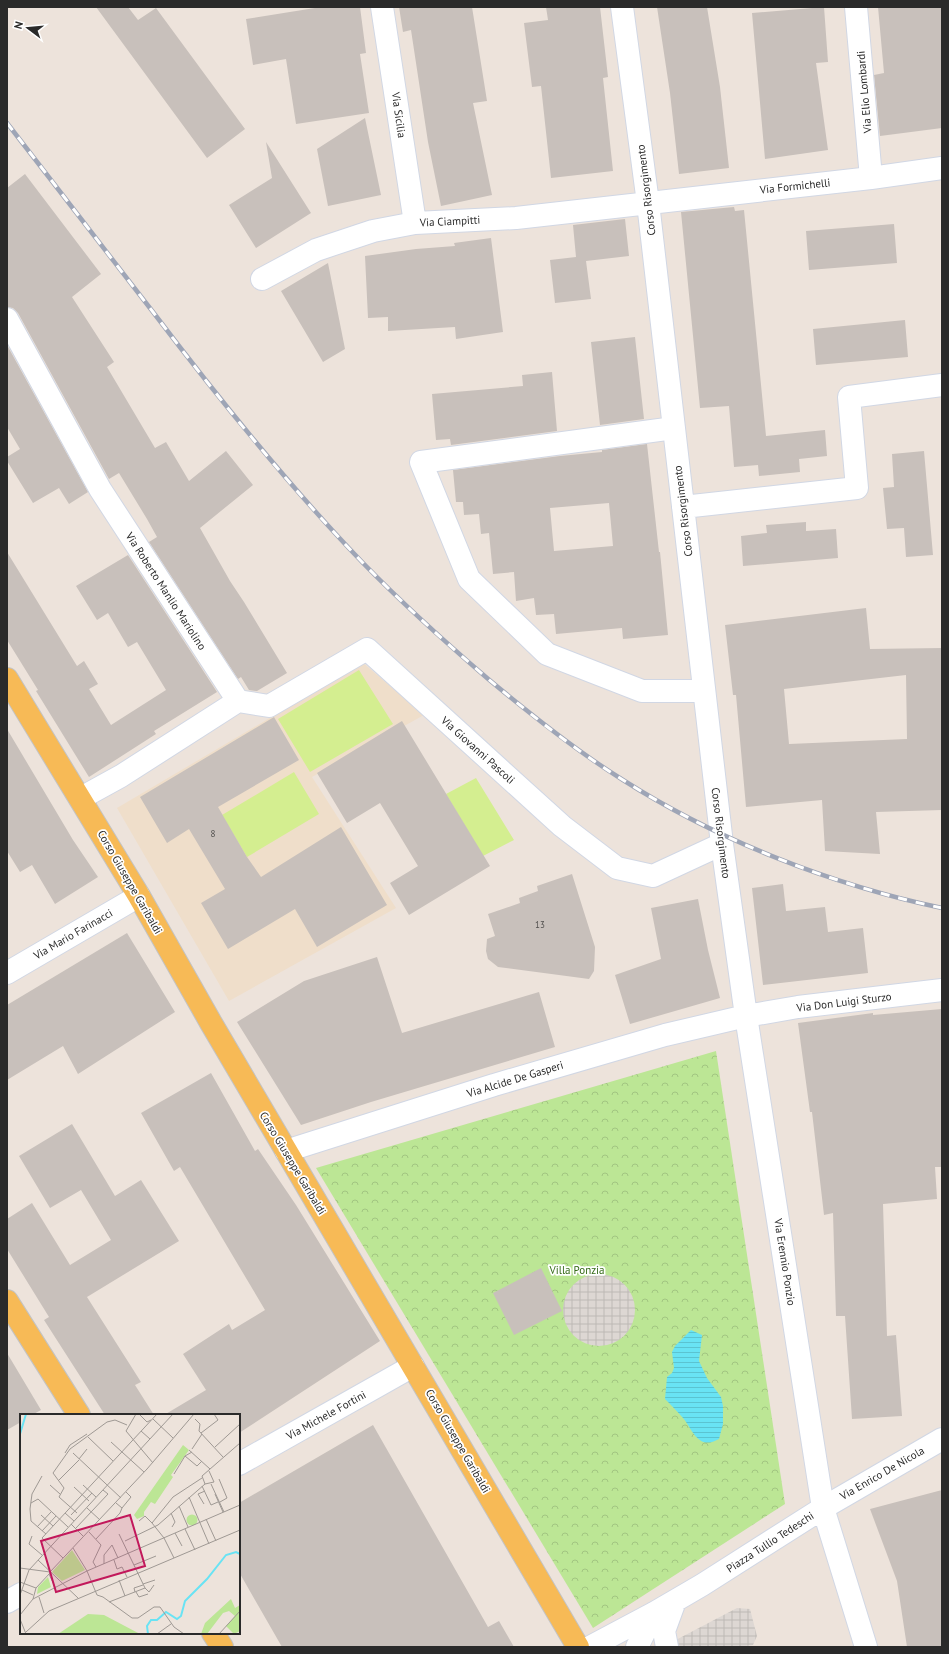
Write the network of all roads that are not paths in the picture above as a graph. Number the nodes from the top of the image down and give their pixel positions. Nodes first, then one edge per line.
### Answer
1 (382, 7) edge
2 (622, 7) edge
3 (856, 7) edge
4 (942, 168) edge
5 (871, 178) junction
6 (648, 203) junction
7 (415, 223) junction
8 (262, 280) dead end
9 (7, 319) edge
10 (942, 385) edge
11 (674, 428) junction
12 (683, 507) junction
13 (7, 678) edge
14 (704, 691) junction
15 (238, 701) junction
16 (81, 798) junction
17 (722, 844) junction
18 (139, 896) junction
19 (7, 972) edge
20 (942, 990) edge
21 (746, 1016) junction
22 (286, 1151) junction
23 (7, 1301) edge
24 (413, 1366) junction
25 (78, 1414) edge
26 (942, 1439) edge
27 (240, 1463) edge
28 (823, 1508) junction
29 (20, 1595) edge
30 (675, 1601) junction
31 (7, 1602) edge
32 (654, 1613) junction
33 (215, 1634) edge
34 (222, 1647) edge
35 (578, 1647) edge
36 (590, 1647) edge
37 (637, 1647) edge
38 (667, 1647) edge
39 (866, 1647) edge

1 - 7 street, Via Sicilia
2 - 6 street, Corso Risorgimento
3 - 5 street, Via Elio Lombardi
4 - 5 street, Via Formichelli
5 - 6 street, Via Formichelli
6 - 7 street, Via Ciampitti
6 - 11 street, Corso Risorgimento
7 - 8 street, Via Ciampitti
9 - 15 street, Via Roberto Manlio Mariolino
10 - 12 street
11 - 12 street, Corso Risorgimento
11 - 14 street
12 - 14 street, Corso Risorgimento
13 - 16 main road, Corso Giuseppe Garibaldi
14 - 17 street, Corso Risorgimento
15 - 16 street
15 - 17 street, Via Giovanni Pascoli
16 - 18 main road, Corso Giuseppe Garibaldi
17 - 21 street, Corso Risorgimento
18 - 19 street, Via Mario Farinacci
18 - 22 main road, Corso Giuseppe Garibaldi
20 - 21 street, Via Don Luigi Sturzo
21 - 22 street, Via Alcide De Gasperi
21 - 28 street, Via Erennio Ponzio
22 - 24 main road, Corso Giuseppe Garibaldi
23 - 25 main road
24 - 27 street, Via Michele Fortini
24 - 35 main road, Corso Giuseppe Garibaldi
26 - 28 street, Via Enrico De Nicola
28 - 30 street, Piazza Tullio Tedeschi
28 - 39 street, Piazza Tullio Tedeschi
29 - 31 street
30 - 32 street, Piazza Tullio Tedeschi
30 - 38 street
32 - 36 street, Piazza Tullio Tedeschi
32 - 37 street
33 - 34 main road

